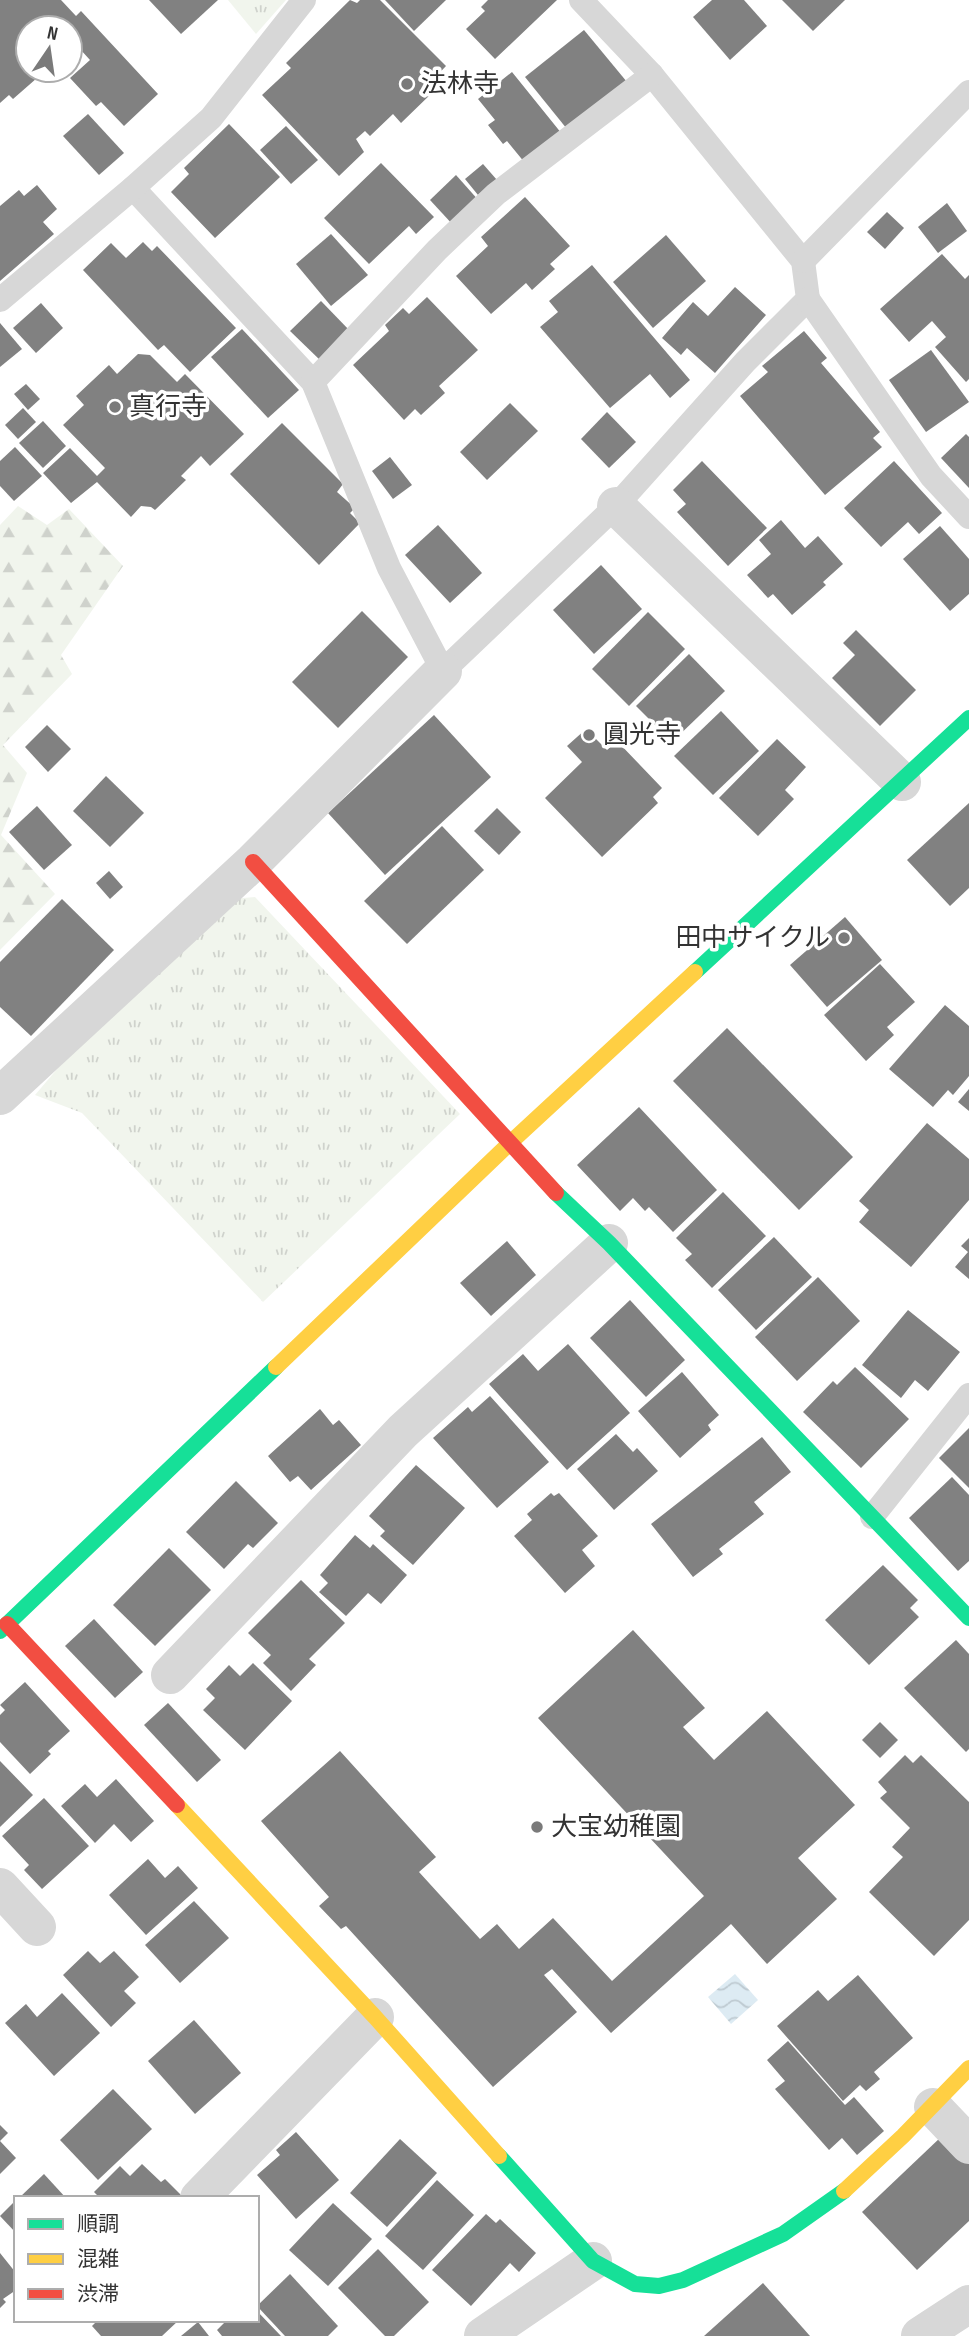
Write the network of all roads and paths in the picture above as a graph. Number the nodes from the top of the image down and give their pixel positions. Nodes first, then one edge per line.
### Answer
1 (304, 0) edge
2 (581, 0) edge
3 (652, 75) junction
4 (969, 92) edge
5 (133, 188) junction
6 (803, 261) junction
7 (808, 299) junction
8 (0, 300) edge
9 (313, 382) junction
10 (616, 506) junction
11 (969, 517) edge
12 (443, 671) junction
13 (969, 719) edge
14 (902, 782) junction
15 (253, 862) junction
16 (7, 1077) edge
17 (511, 1142) junction
18 (609, 1243) junction
19 (969, 1395) edge
20 (872, 1517) junction
21 (969, 1618) edge
22 (4, 1627) edge
23 (170, 1675) dead end
24 (0, 1887) edge
25 (37, 1927) dead end
26 (375, 2017) junction
27 (969, 2068) edge
28 (933, 2107) junction
29 (969, 2145) edge
30 (201, 2196) edge
31 (593, 2262) junction
32 (969, 2304) edge
33 (483, 2336) edge
34 (920, 2336) edge

1 - 5 lane
2 - 3 lane
3 - 6 lane
3 - 9 lane
4 - 6 lane
5 - 8 lane
5 - 9 lane
6 - 7 lane
7 - 10 lane
7 - 11 lane
9 - 12 lane
10 - 12 lane
10 - 14 street
12 - 15 street
13 - 14 street
14 - 17 street
15 - 16 street
15 - 17 street
17 - 18 street
17 - 22 street
18 - 20 street
18 - 23 street
19 - 20 lane
20 - 21 street
22 - 26 street
24 - 25 street
26 - 30 street
26 - 31 street
27 - 28 street
28 - 29 street
28 - 31 street
31 - 33 street
32 - 34 street

